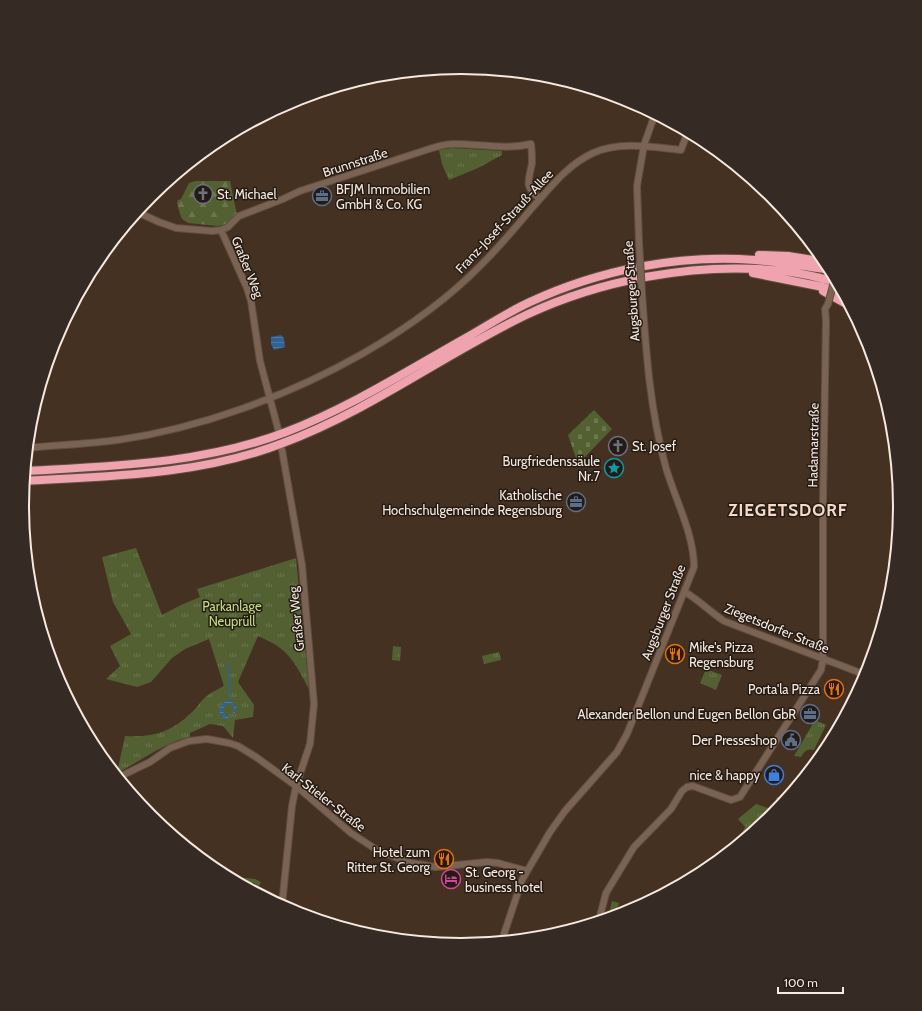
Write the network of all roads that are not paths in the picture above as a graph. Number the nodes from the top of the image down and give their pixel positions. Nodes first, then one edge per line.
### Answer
1 (653, 119) edge
2 (686, 136) edge
3 (644, 146) junction
4 (540, 199) junction
5 (142, 214) edge
6 (221, 230) junction
7 (788, 256) junction
8 (814, 256) edge
9 (730, 259) junction
10 (817, 261) edge
11 (721, 269) junction
12 (822, 269) edge
13 (829, 280) edge
14 (808, 284) junction
15 (832, 285) edge
16 (835, 290) edge
17 (841, 301) edge
18 (270, 398) junction
19 (278, 429) dead end
20 (33, 448) edge
21 (282, 450) dead end
22 (31, 471) edge
23 (30, 481) edge
24 (684, 592) junction
25 (823, 659) junction
26 (859, 673) edge
27 (124, 775) edge
28 (296, 786) junction
29 (527, 871) junction
30 (283, 899) edge
31 (600, 915) edge
32 (504, 935) edge

1 - 3 street, Augsburger Straße
2 - 3 street, Franz-Josef-Strauß-Allee
3 - 4 street, Franz-Josef-Strauß-Allee
3 - 24 street, Augsburger Straße, bridge
4 - 6 street, Brunnstraße
4 - 18 street, Franz-Josef-Strauß-Allee
5 - 6 street
6 - 18 street, Graßer Weg
7 - 8 highway
7 - 9 highway
7 - 10 highway
9 - 12 highway
9 - 22 highway
11 - 13 highway
11 - 14 highway
11 - 23 highway
14 - 16 highway
14 - 17 highway
15 - 25 street, Hadamarstraße, bridge
18 - 19 street, Graßer Weg
18 - 20 street, Franz-Josef-Strauß-Allee
21 - 28 street, Graßer Weg
24 - 25 street, Ziegetsdorfer Straße
24 - 29 street, Augsburger Straße
25 - 26 street, Ziegetsdorfer Straße
25 - 31 street
27 - 28 street, Karl-Stieler-Straße
28 - 29 street, Karl-Stieler-Straße
28 - 30 street, Graßer Weg
29 - 32 street, Augsburger Straße

